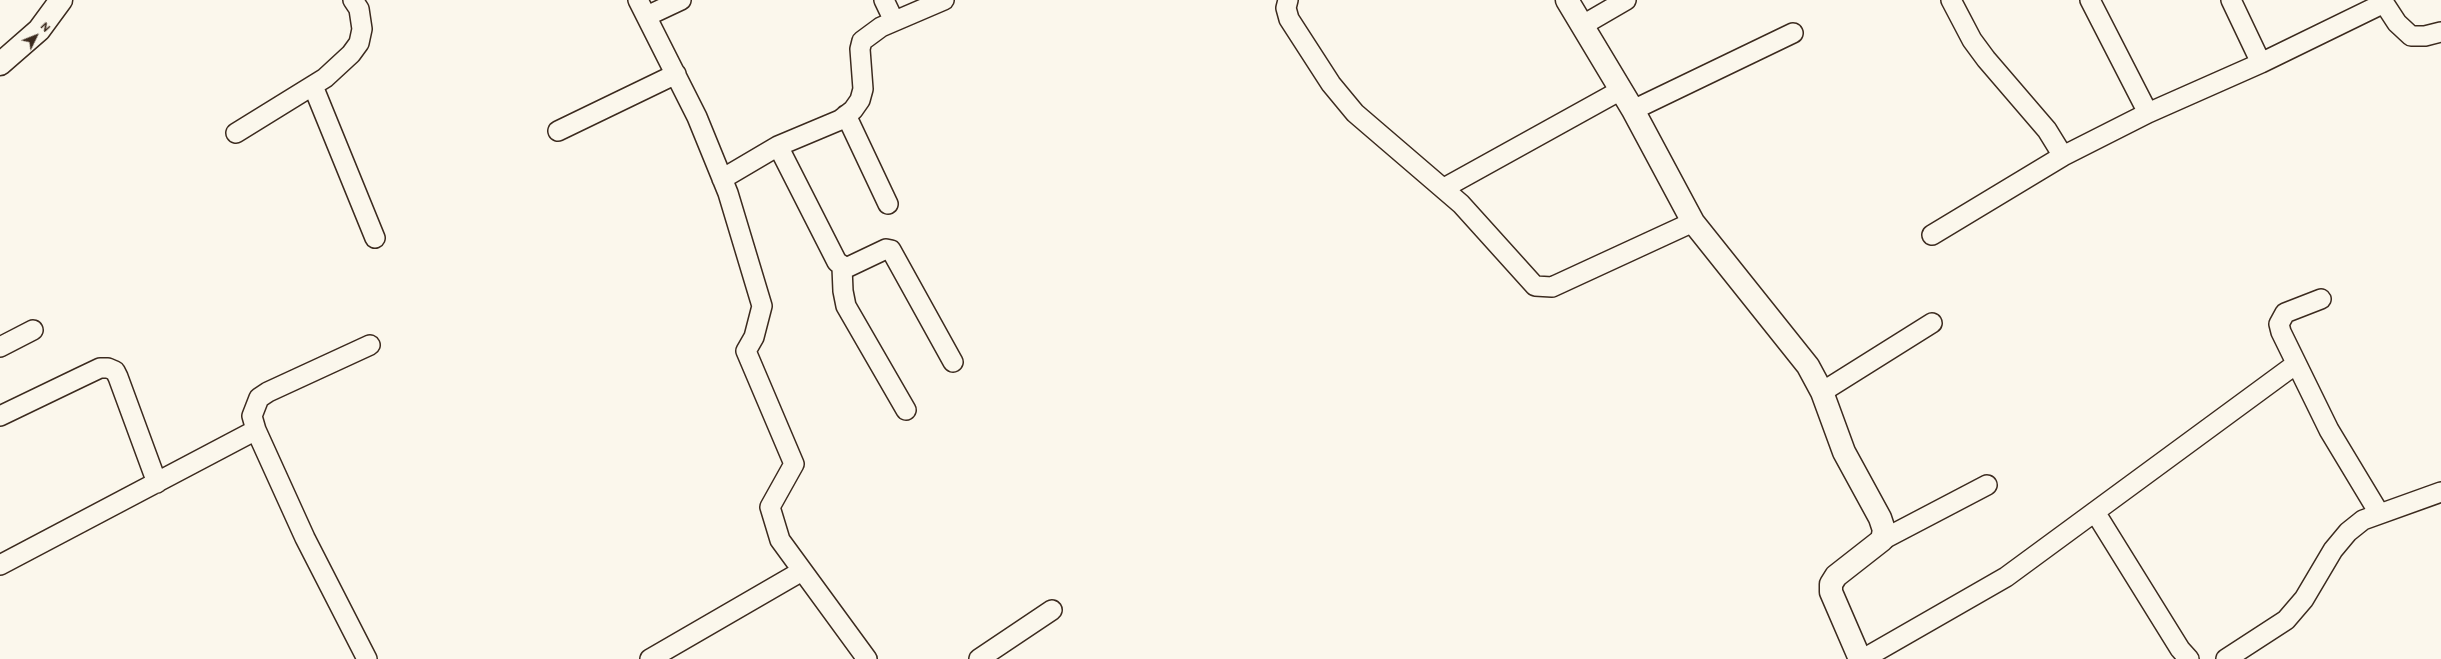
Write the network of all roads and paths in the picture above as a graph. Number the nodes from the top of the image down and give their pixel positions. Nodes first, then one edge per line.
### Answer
1 (61, 0) edge
2 (353, 0) edge
3 (681, 0) edge
4 (884, 0) edge
5 (1567, 0) edge
6 (1626, 0) edge
7 (1951, 0) edge
8 (2090, 0) edge
9 (2231, 0) edge
10 (938, 1) edge
11 (2383, 1) edge
12 (1287, 2) edge
13 (642, 8) edge
14 (894, 21) junction
15 (1583, 25) junction
16 (2441, 32) edge
17 (1793, 33) dead end
18 (2261, 63) junction
19 (0, 64) edge
20 (676, 74) junction
21 (313, 86) junction
22 (1621, 90) junction
23 (1632, 110) junction
24 (2148, 113) junction
25 (846, 115) junction
26 (558, 131) dead end
27 (236, 133) dead end
28 (778, 146) junction
29 (2063, 156) junction
30 (722, 179) junction
31 (1444, 188) junction
32 (888, 204) dead end
33 (1693, 222) junction
34 (1932, 235) dead end
35 (375, 238) dead end
36 (842, 267) junction
37 (2321, 299) dead end
38 (1932, 323) dead end
39 (33, 330) dead end
40 (370, 345) dead end
41 (0, 347) edge
42 (953, 362) dead end
43 (2296, 364) junction
44 (1822, 392) junction
45 (906, 410) dead end
46 (0, 416) edge
47 (256, 430) junction
48 (157, 484) junction
49 (1987, 485) dead end
50 (2441, 492) edge
51 (2095, 512) junction
52 (2378, 513) junction
53 (1882, 540) junction
54 (0, 565) edge
55 (802, 572) junction
56 (1052, 610) dead end
57 (367, 659) edge
58 (650, 659) edge
59 (867, 659) edge
60 (979, 659) edge
61 (1862, 659) edge
62 (2189, 659) edge
63 (2226, 659) edge

1 - 19 street
2 - 21 street
3 - 13 street
4 - 14 street
5 - 15 street
6 - 15 street
7 - 29 street
8 - 24 street
9 - 18 street
10 - 14 street
11 - 16 street
11 - 18 street
12 - 31 street
13 - 20 street
14 - 25 street
15 - 22 street
17 - 23 street
18 - 24 street
20 - 26 street
20 - 30 street
21 - 27 street
21 - 35 street
22 - 23 street
22 - 31 street
23 - 33 street
24 - 29 street
25 - 28 street
25 - 32 street
28 - 30 street
28 - 36 street
29 - 34 street
30 - 55 street
31 - 33 street
33 - 44 street
36 - 42 street
36 - 45 street
37 - 43 street
38 - 44 street
39 - 41 street
40 - 47 street
43 - 51 street
43 - 52 street
44 - 53 street
46 - 48 street
47 - 48 street
47 - 57 street
48 - 54 street
49 - 53 street
50 - 52 street
51 - 61 street
51 - 62 street
52 - 63 street
53 - 61 street
55 - 58 street
55 - 59 street
56 - 60 street

